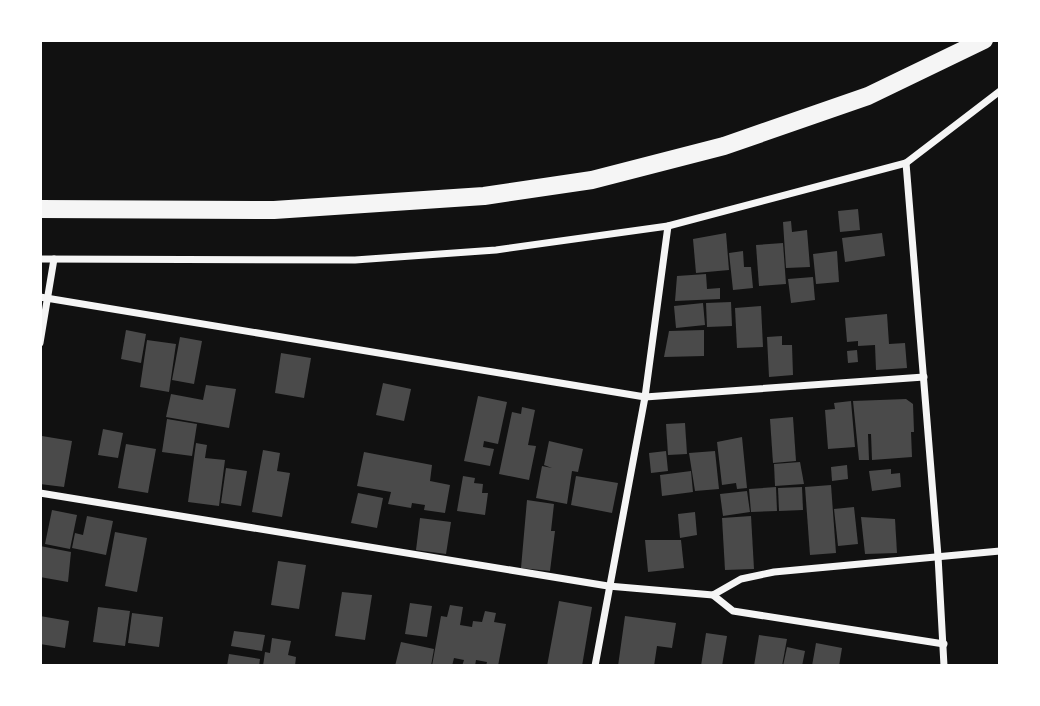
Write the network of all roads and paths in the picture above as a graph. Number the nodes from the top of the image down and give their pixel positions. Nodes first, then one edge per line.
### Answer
1 (984, 40) edge
2 (1000, 91) edge
3 (906, 163) junction
4 (40, 209) edge
5 (668, 226) junction
6 (40, 259) edge
7 (54, 259) junction
8 (44, 298) edge
9 (40, 343) edge
10 (924, 377) junction
11 (645, 397) junction
12 (40, 494) edge
13 (1000, 551) edge
14 (938, 556) junction
15 (608, 586) junction
16 (713, 595) junction
17 (944, 644) junction
18 (594, 666) edge
19 (944, 666) edge

1 - 4 main road
2 - 3 street
3 - 5 street
3 - 10 street
5 - 7 street
5 - 11 street
6 - 7 street
7 - 8 street
8 - 9 street
8 - 11 street
10 - 11 street
10 - 14 street
11 - 15 street
12 - 15 street
13 - 14 street
14 - 16 street
14 - 17 street
15 - 16 street
15 - 18 street
16 - 17 street
17 - 19 street

